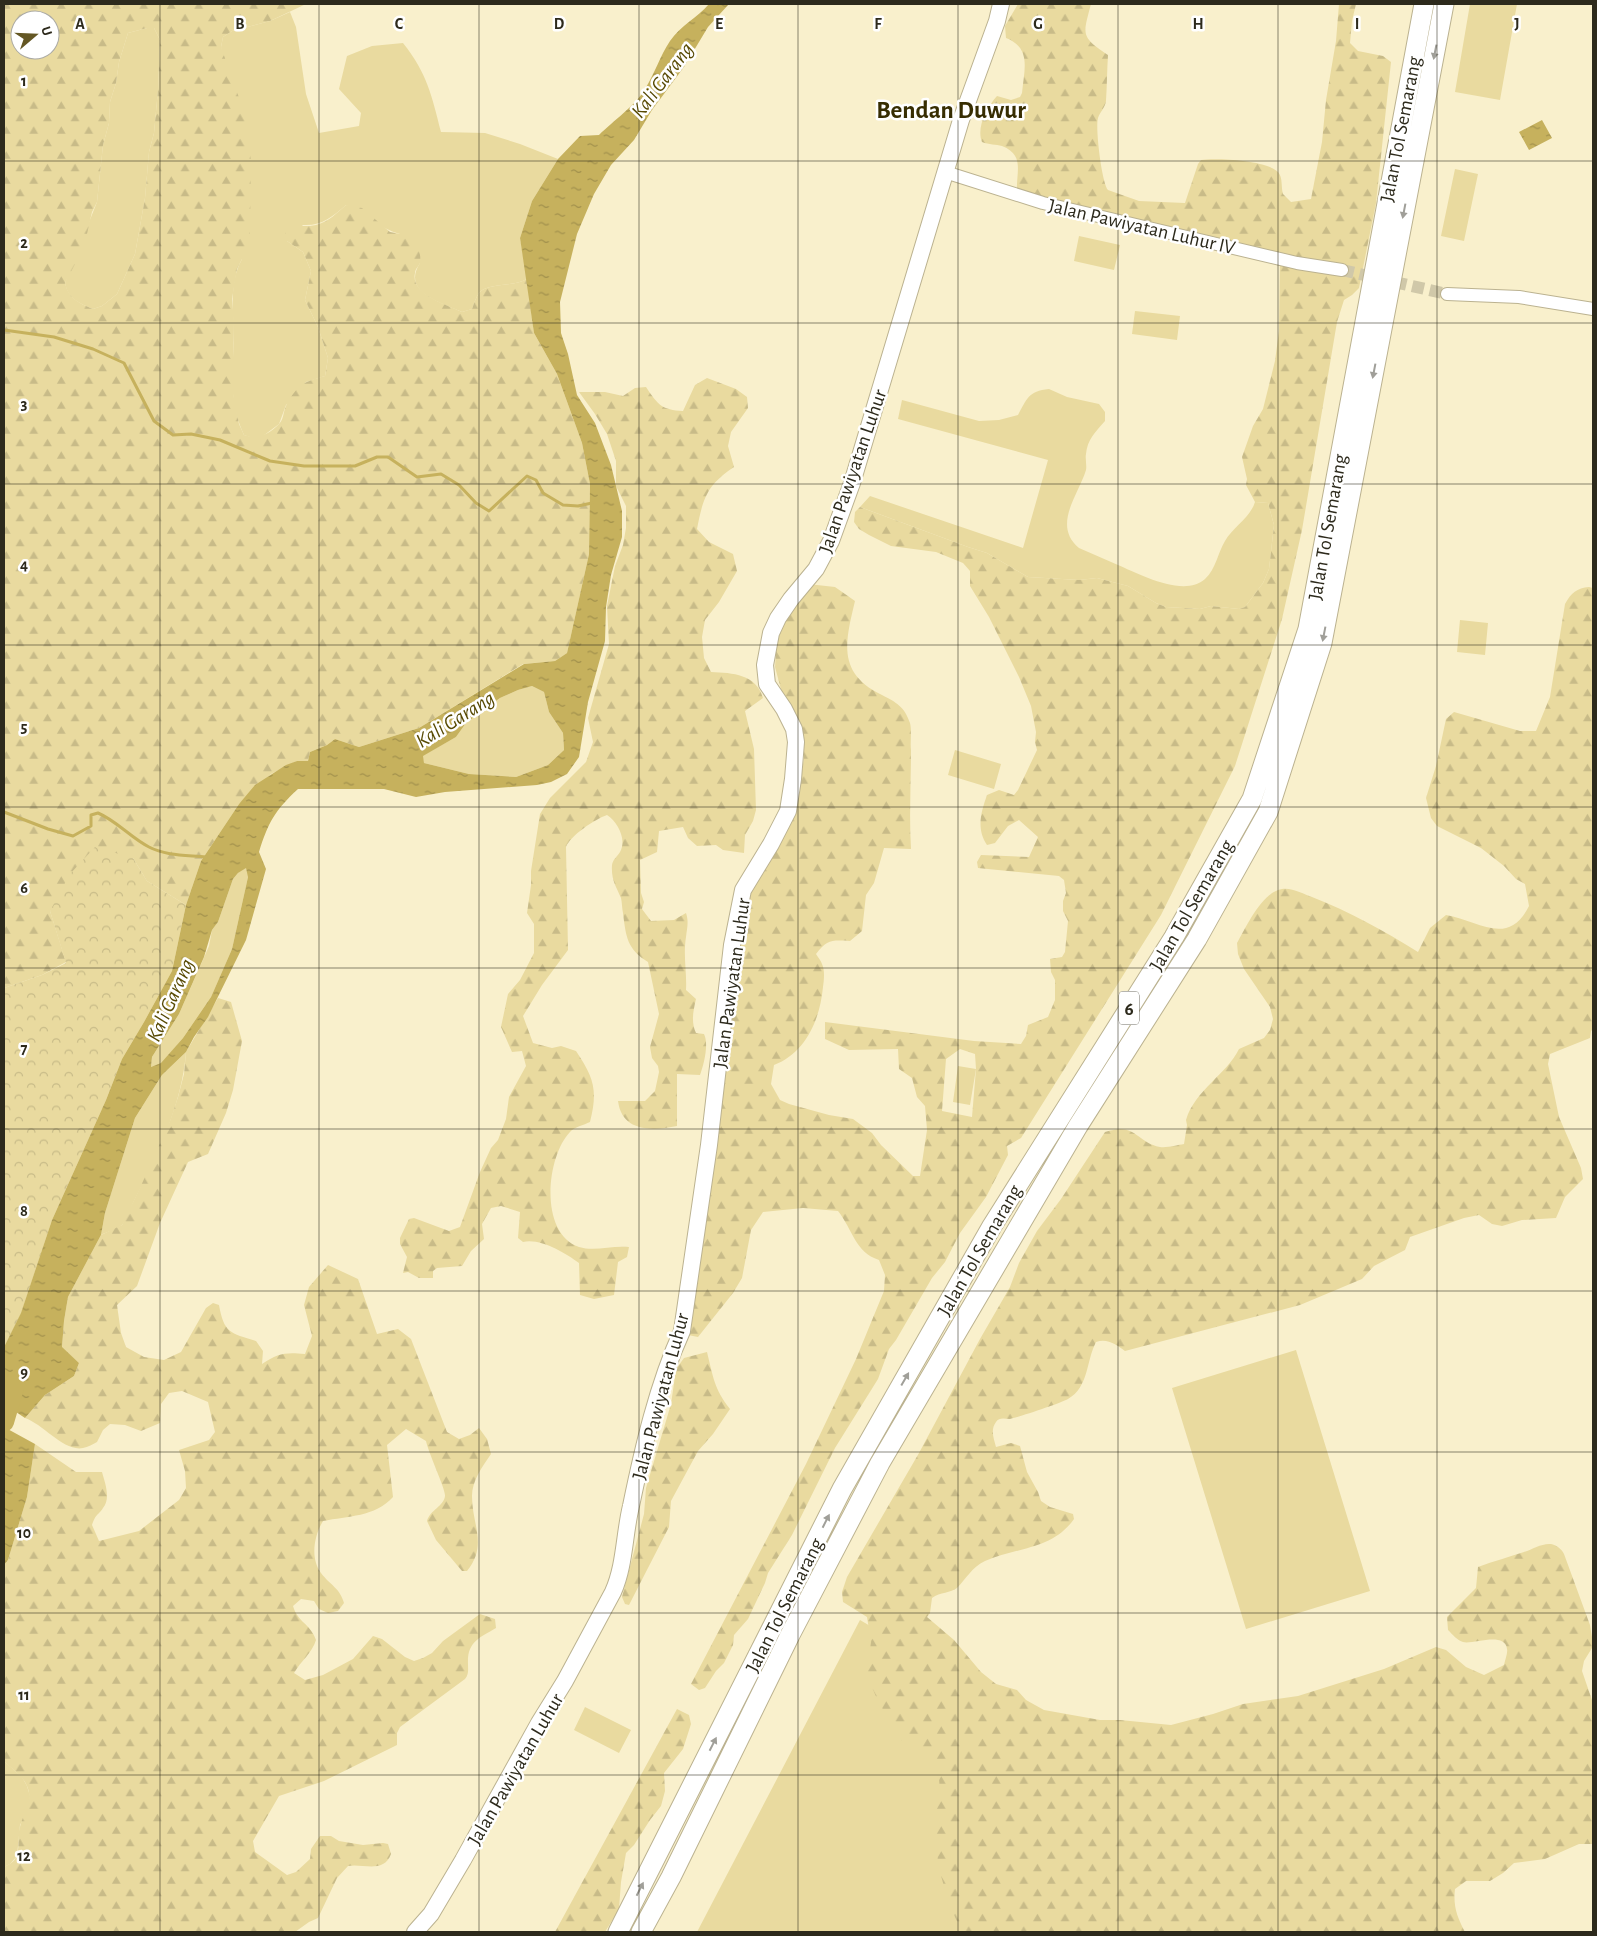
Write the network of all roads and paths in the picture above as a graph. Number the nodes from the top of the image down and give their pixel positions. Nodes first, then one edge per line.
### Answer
1 (1001, 4) edge
2 (1410, 4) edge
3 (1424, 4) edge
4 (1444, 4) edge
5 (1396, 150) junction
6 (945, 172) junction
7 (1342, 270) tunnel mouth
8 (1447, 294) tunnel mouth
9 (1593, 309) edge
10 (415, 1932) edge
11 (618, 1932) edge
12 (641, 1932) edge

1 - 6 main road, Jalan Pawiyatan Luhur
2 - 5 highway
3 - 5 highway, Jalan Tol Semarang / 6
4 -> 12 highway, Jalan Tol Semarang / 6
11 -> 5 highway, Jalan Tol Semarang / 6
6 - 7 street, Jalan Pawiyatan Luhur IV
6 - 10 main road, Jalan Pawiyatan Luhur
8 - 9 street

